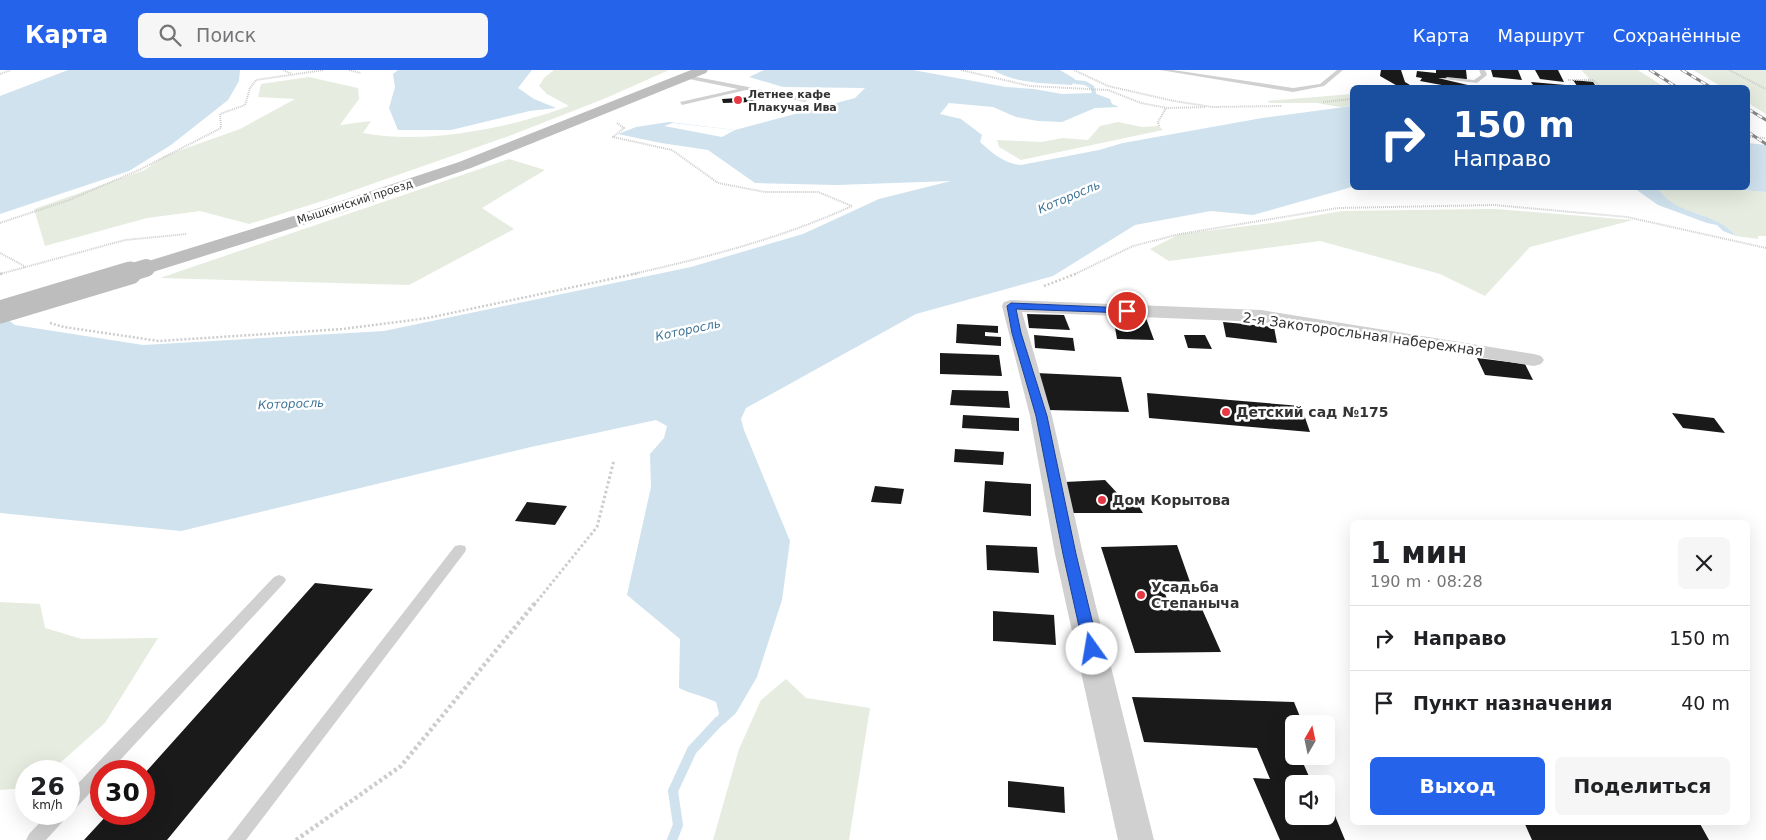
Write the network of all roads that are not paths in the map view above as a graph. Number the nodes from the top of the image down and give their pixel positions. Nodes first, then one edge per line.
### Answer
1 (702, 70) edge
2 (1163, 70) edge
3 (1340, 70) edge
4 (1482, 70) edge
5 (686, 77) junction
6 (1447, 79) dead end
7 (748, 88) junction
8 (805, 100) dead end
9 (682, 103) dead end
10 (0, 312) edge
11 (1534, 360) dead end
12 (460, 549) dead end
13 (279, 580) dead end
14 (80, 792) edge
15 (48, 825) edge
16 (34, 840) edge
17 (236, 840) edge
18 (1136, 840) edge

1 - 5 main road, Мышкинский проезд
2 - 3 lane
4 - 6 lane
5 - 7 lane
5 - 10 main road, Мышкинский проезд, bridge
7 - 8 lane
7 - 9 lane
11 - 18 street, 2-я Закоторосльная набережная
12 - 17 lane
13 - 14 lane
15 - 16 lane

